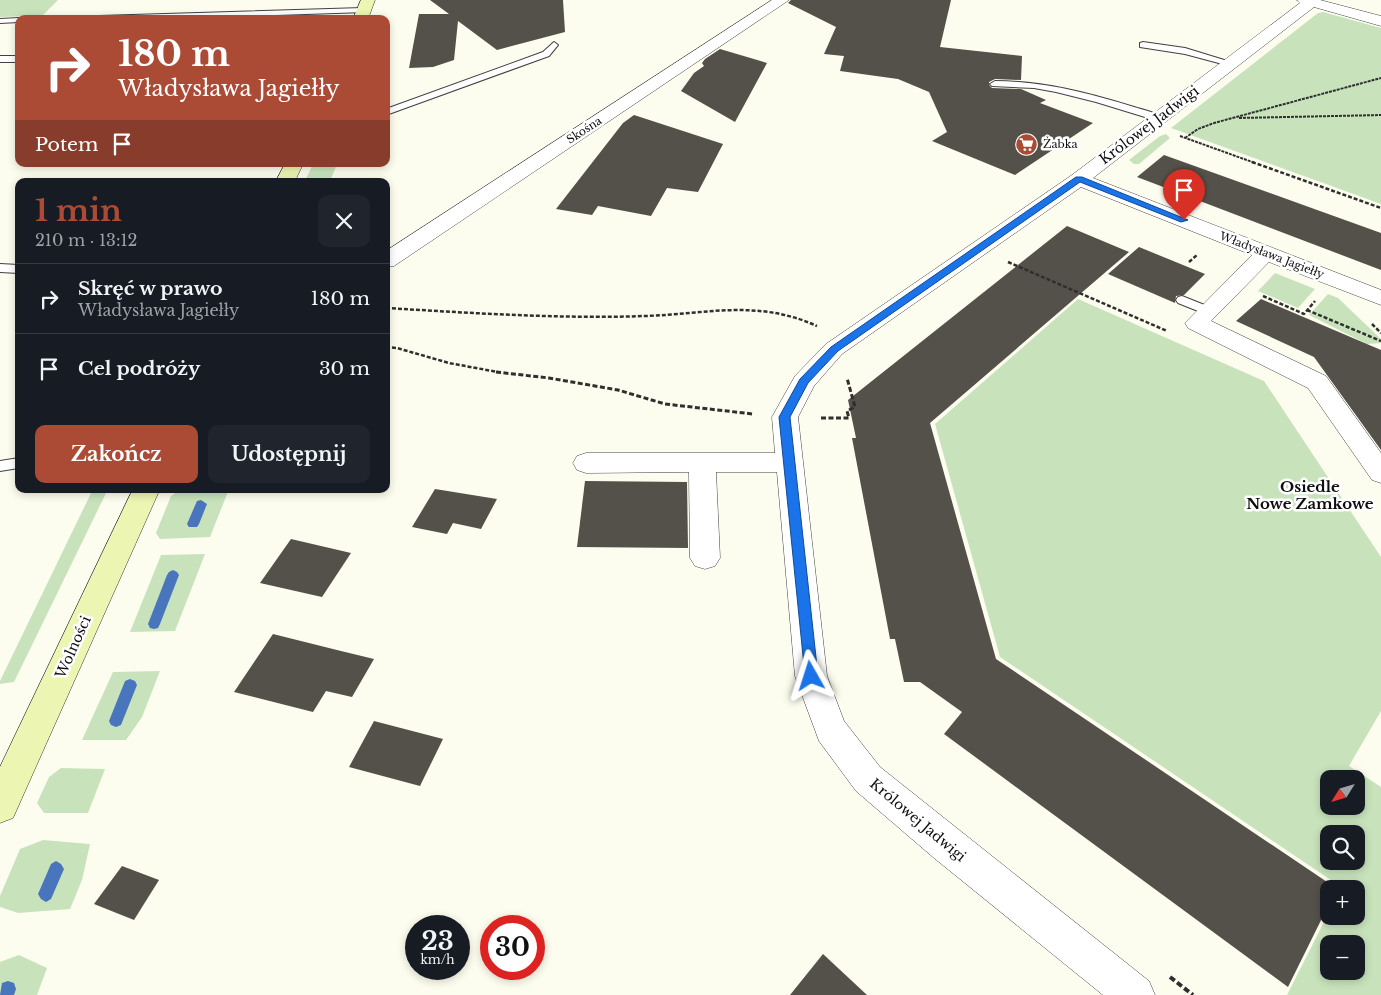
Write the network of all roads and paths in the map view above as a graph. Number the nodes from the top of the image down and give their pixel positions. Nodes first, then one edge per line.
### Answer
1 (782, 0) edge
2 (1307, 1) edge
3 (364, 10) edge
4 (198, 15) edge
5 (15, 20) edge
6 (0, 21) edge
7 (1381, 21) edge
8 (554, 45) dead end
9 (1143, 45) dead end
10 (0, 59) edge
11 (15, 59) edge
12 (1230, 63) junction
13 (1381, 78) edge
14 (995, 84) dead end
15 (390, 111) edge
16 (1381, 116) edge
17 (1158, 118) junction
18 (1234, 118) junction
19 (1179, 135) dead end
20 (1185, 138) junction
21 (1079, 179) junction
22 (1381, 208) edge
23 (1266, 253) junction
24 (390, 258) edge
25 (1005, 260) dead end
26 (0, 268) edge
27 (15, 269) edge
28 (1260, 295) dead end
29 (1320, 296) dead end
30 (1381, 298) edge
31 (1182, 300) dead end
32 (390, 308) edge
33 (1307, 310) junction
34 (1208, 311) junction
35 (1167, 331) dead end
36 (847, 340) junction
37 (1381, 341) edge
38 (390, 347) edge
39 (846, 376) dead end
40 (785, 417) junction
41 (820, 418) dead end
42 (702, 461) junction
43 (790, 462) junction
44 (586, 463) dead end
45 (15, 464) edge
46 (0, 466) edge
47 (1381, 473) edge
48 (144, 493) edge
49 (705, 558) dead end
50 (0, 806) edge
51 (1163, 971) dead end
52 (1135, 995) edge
53 (1193, 995) edge

1 - 24 street, Skośna
2 - 7 street
2 - 12 street, Królowej Jadwigi
3 - 4 lane
5 - 6 lane
8 - 15 lane
9 - 12 lane
10 - 11 lane
12 - 17 street, Królowej Jadwigi
13 - 18 path
14 - 17 lane
16 - 18 path
17 - 21 street, Królowej Jadwigi
18 - 20 path
19 - 20 path
20 - 22 path
21 - 23 street, Władysława Jagiełły
21 - 36 street, Królowej Jadwigi
23 - 30 street, Władysława Jagiełły
23 - 34 street
25 - 35 path
26 - 27 lane
28 - 33 path
29 - 33 path
31 - 34 lane
32 - 36 path
33 - 37 path
34 - 47 street
36 - 40 street, Królowej Jadwigi
38 - 40 path
39 - 41 path
40 - 43 street, Królowej Jadwigi
42 - 43 street
42 - 44 street
42 - 49 street
43 - 52 street, Królowej Jadwigi
45 - 46 lane
48 - 50 street, Wolności
51 - 53 path

